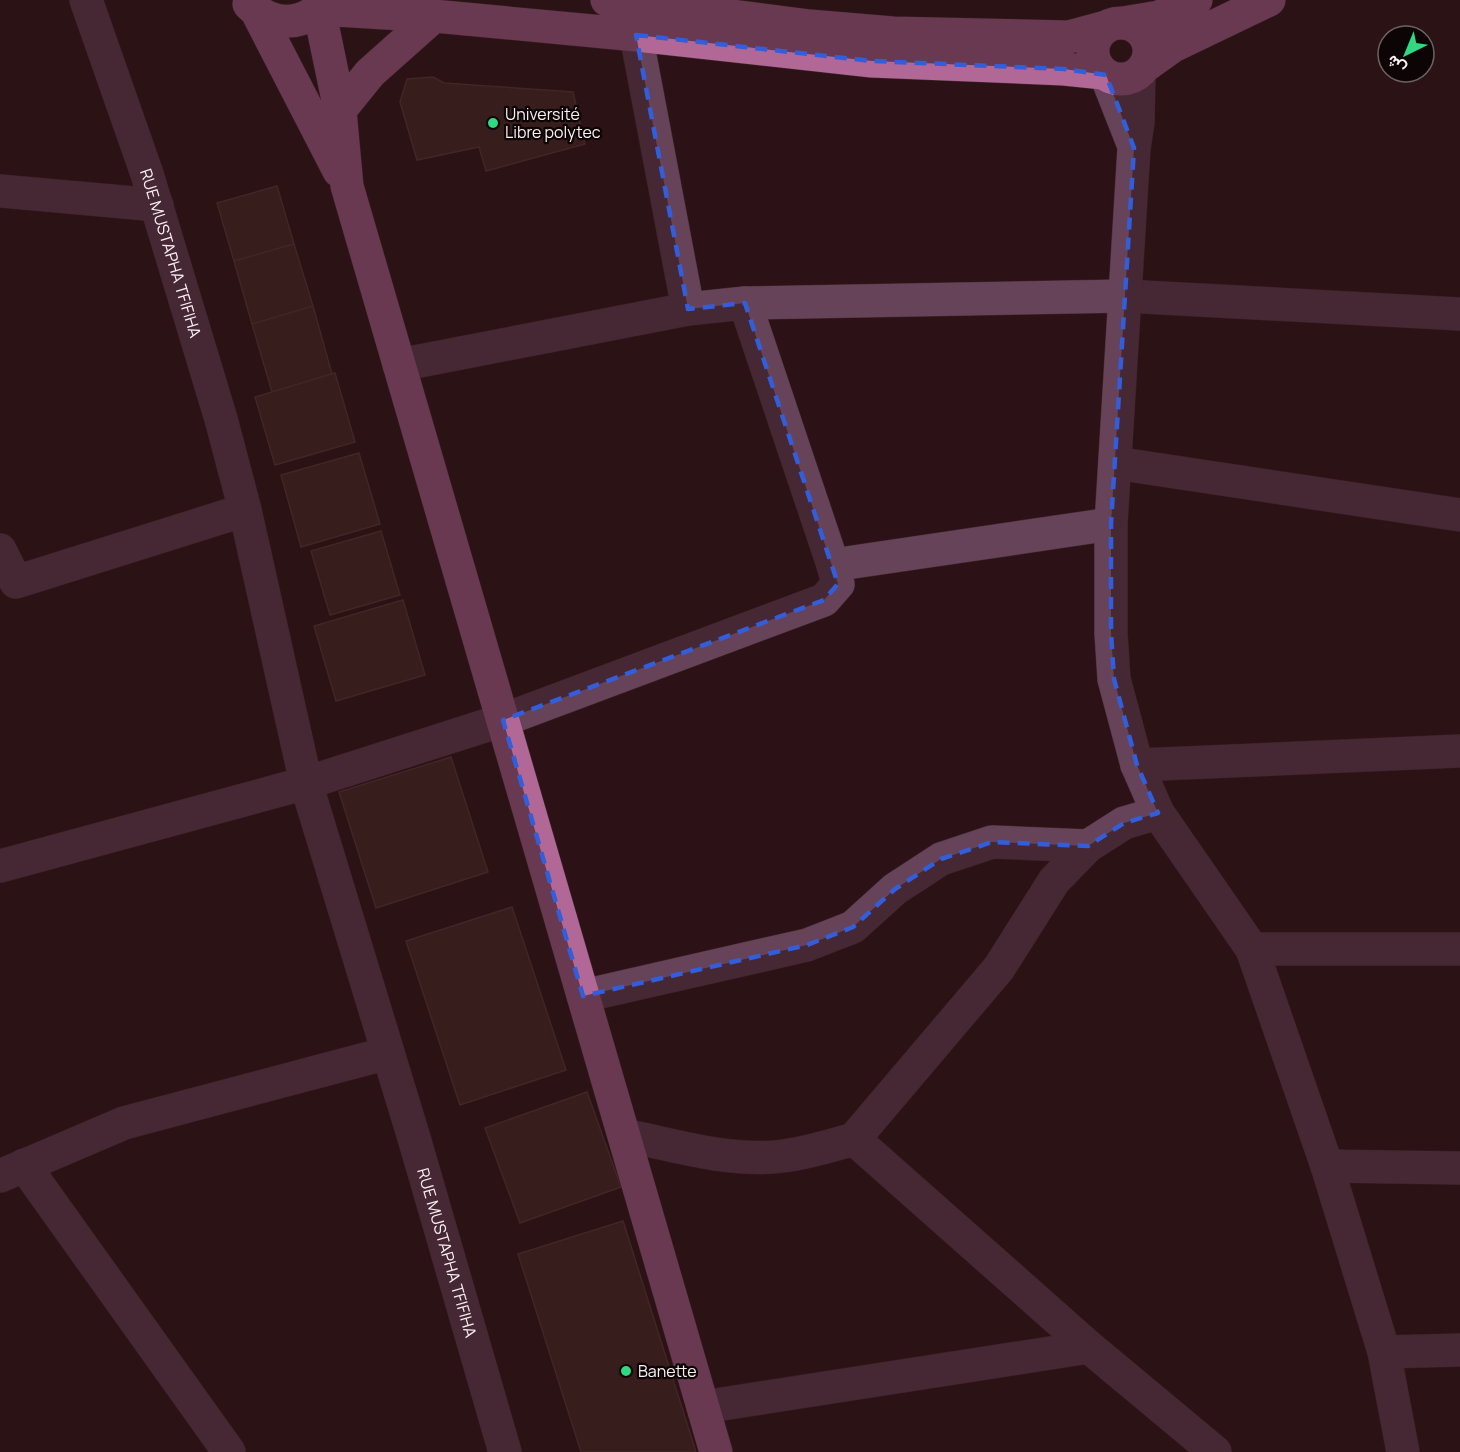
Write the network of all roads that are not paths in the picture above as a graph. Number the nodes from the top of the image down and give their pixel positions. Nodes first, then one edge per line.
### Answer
1 (86, 0) edge
2 (1196, 0) edge
3 (1269, 0) edge
4 (622, 1) edge
5 (248, 4) edge
6 (323, 5) edge
7 (434, 16) junction
8 (1115, 25) junction
9 (636, 35) junction
10 (1142, 69) junction
11 (1104, 74) junction
12 (340, 110) junction
13 (1134, 148) junction
14 (347, 186) junction
15 (0, 191) edge
16 (157, 205) junction
17 (1125, 296) junction
18 (745, 303) junction
19 (688, 309) junction
20 (1460, 314) edge
21 (399, 365) junction
22 (1115, 463) junction
23 (245, 510) junction
24 (1460, 515) edge
25 (1111, 524) junction
26 (0, 550) edge
27 (832, 565) junction
28 (8, 587) edge
29 (503, 720) junction
30 (1460, 751) edge
31 (1137, 765) junction
32 (306, 783) junction
33 (1158, 813) junction
34 (1088, 846) junction
35 (0, 866) edge
36 (1252, 949) junction
37 (1460, 949) edge
38 (583, 996) junction
39 (388, 1053) junction
40 (624, 1135) junction
41 (854, 1139) junction
42 (1327, 1166) junction
43 (1460, 1168) edge
44 (12, 1171) edge
45 (1089, 1347) junction
46 (1460, 1350) edge
47 (1384, 1352) junction
48 (703, 1407) junction
49 (230, 1452) edge
50 (505, 1452) edge
51 (716, 1452) edge
52 (1215, 1452) edge
53 (1403, 1452) edge

1 - 16 street, RUE MUSTAPHA TFIFIHA
2 - 8 main road
3 - 10 main road
4 - 8 main road
5 - 6 main road
5 - 14 main road
6 - 7 main road
6 - 12 main road
7 - 9 main road
7 - 12 main road
8 - 10 main road
8 - 11 main road
9 - 11 main road
9 - 19 street
10 - 11 main road
10 - 13 street
11 - 13 street
12 - 14 main road
13 - 17 street
14 - 21 main road
15 - 16 street
16 - 23 street, RUE MUSTAPHA TFIFIHA
17 - 18 street
17 - 20 street
17 - 22 street
18 - 19 street
18 - 27 street
19 - 21 street
21 - 29 main road
22 - 24 street
22 - 25 street
23 - 28 street
23 - 32 street, RUE MUSTAPHA TFIFIHA
25 - 27 street
25 - 31 street
26 - 28 street
27 - 29 street
29 - 32 street
29 - 38 main road
30 - 31 street
31 - 33 street
32 - 35 street
32 - 39 street, RUE MUSTAPHA TFIFIHA
33 - 34 street
33 - 36 street
34 - 38 street
34 - 41 street
36 - 37 street
36 - 42 street
38 - 40 main road
39 - 44 street
39 - 50 street, RUE MUSTAPHA TFIFIHA
40 - 41 street
40 - 48 main road
41 - 45 street
42 - 43 street
42 - 47 street
44 - 49 street
45 - 48 street
45 - 52 street
46 - 47 street
47 - 53 street
48 - 51 main road

